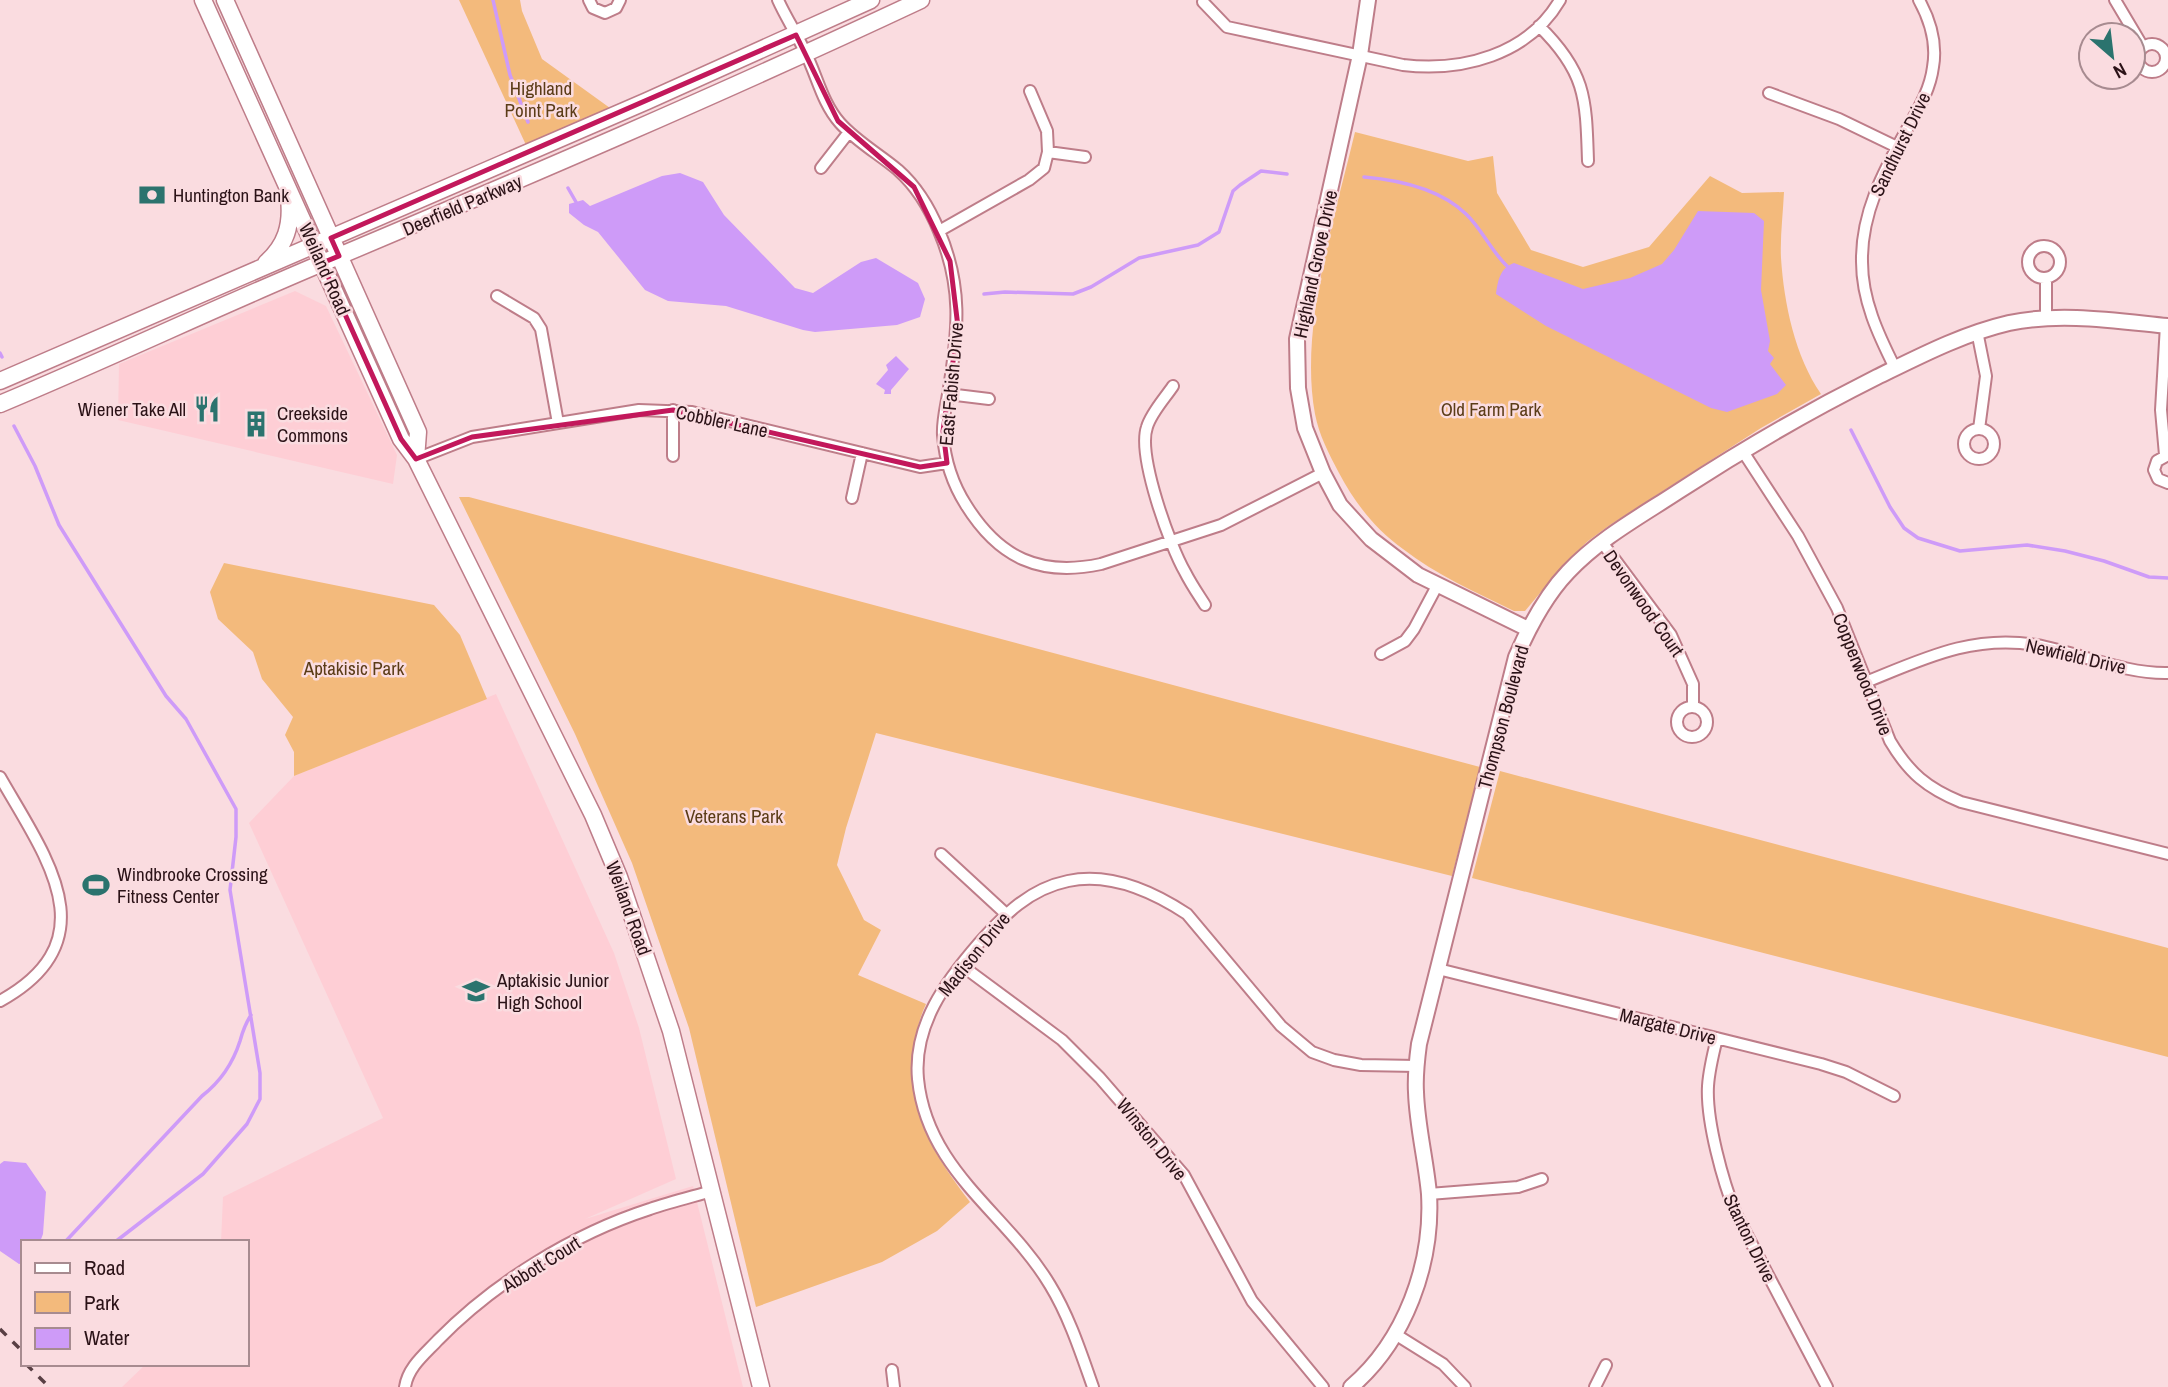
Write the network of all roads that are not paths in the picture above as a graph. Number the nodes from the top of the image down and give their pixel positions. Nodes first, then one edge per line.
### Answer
1 (203, 0) edge
2 (225, 0) edge
3 (589, 0) edge
4 (620, 0) edge
5 (778, 0) edge
6 (871, 0) edge
7 (921, 0) edge
8 (1368, 0) edge
9 (1560, 0) edge
10 (1919, 0) edge
11 (2115, 0) edge
12 (1203, 2) dead end
13 (2128, 21) edge
14 (1539, 26) junction
15 (796, 35) junction
16 (807, 54) junction
17 (1360, 55) junction
18 (1030, 91) dead end
19 (1769, 93) dead end
20 (849, 132) junction
21 (1897, 146) junction
22 (1048, 152) junction
23 (1085, 157) dead end
24 (1588, 161) dead end
25 (821, 167) dead end
26 (288, 189) junction
27 (939, 231) junction
28 (331, 238) junction
29 (314, 246) junction
30 (339, 256) junction
31 (322, 263) junction
32 (258, 269) junction
33 (2046, 278) dead end
34 (496, 296) dead end
35 (2046, 319) junction
36 (2167, 326) edge
37 (1977, 331) junction
38 (1895, 368) junction
39 (0, 381) edge
40 (1173, 386) dead end
41 (948, 394) junction
42 (989, 399) dead end
43 (0, 404) edge
44 (673, 410) junction
45 (558, 423) junction
46 (1979, 429) dead end
47 (1742, 450) junction
48 (862, 453) junction
49 (2166, 455) edge
50 (673, 456) dead end
51 (416, 459) junction
52 (947, 463) junction
53 (1323, 473) junction
54 (2168, 483) edge
55 (852, 498) dead end
56 (1172, 540) junction
57 (1601, 541) junction
58 (1438, 584) junction
59 (1205, 605) dead end
60 (1528, 629) junction
61 (1381, 654) dead end
62 (2168, 673) edge
63 (1866, 682) junction
64 (1693, 706) dead end
65 (0, 777) edge
66 (941, 854) dead end
67 (2168, 854) edge
68 (1006, 913) junction
69 (961, 965) junction
70 (1438, 968) junction
71 (0, 1001) edge
72 (1717, 1038) junction
73 (1417, 1066) junction
74 (1894, 1096) dead end
75 (1542, 1179) dead end
76 (712, 1191) junction
77 (1429, 1194) junction
78 (1395, 1334) junction
79 (1606, 1365) dead end
80 (892, 1370) dead end
81 (405, 1387) edge
82 (761, 1387) edge
83 (894, 1387) edge
84 (1093, 1387) edge
85 (1323, 1387) edge
86 (1351, 1387) edge
87 (1465, 1387) edge
88 (1595, 1387) edge
89 (1826, 1387) edge

1 - 26 main road, Weiland Road
2 - 28 main road, Weiland Road
3 - 4 street
5 - 15 street, East Fabish Drive
6 - 15 main road, Deerfield Parkway
7 - 16 main road, Deerfield Parkway
8 - 17 street, Highland Grove Drive
9 - 14 street
10 - 21 street, Sandhurst Drive
11 - 13 street
12 - 17 street
14 - 17 street
14 - 24 street
15 - 16 street, East Fabish Drive
15 - 28 main road, Deerfield Parkway
16 - 20 street, East Fabish Drive
16 - 30 main road, Deerfield Parkway
17 - 53 street, Highland Grove Drive
18 - 22 street
19 - 21 street
20 - 25 street
20 - 27 street, East Fabish Drive
21 - 38 street, Sandhurst Drive
22 - 23 street
22 - 27 street
26 - 29 main road, Weiland Road
26 - 32 main road
27 - 41 street, East Fabish Drive
28 - 29 main road, Deerfield Parkway
28 - 30 main road, Weiland Road
29 - 31 main road, Weiland Road
29 - 32 main road, Deerfield Parkway
30 - 31 main road, Deerfield Parkway
30 - 51 main road, Weiland Road
31 - 43 main road, Deerfield Parkway
31 - 51 main road, Weiland Road
32 - 39 main road, Deerfield Parkway
33 - 35 street
34 - 45 street
35 - 36 street, Thompson Boulevard
35 - 37 street, Thompson Boulevard
36 - 49 street
37 - 38 street, Thompson Boulevard
37 - 46 street
38 - 47 street, Thompson Boulevard
40 - 56 street
41 - 42 street
41 - 52 street, East Fabish Drive
44 - 45 street, Cobbler Lane
44 - 48 street, Cobbler Lane
44 - 50 street
45 - 51 street, Cobbler Lane
47 - 57 street, Thompson Boulevard
47 - 63 street, Copperwood Drive
48 - 52 street, Cobbler Lane
48 - 55 street
49 - 54 street
51 - 76 main road, Weiland Road
52 - 56 street, East Fabish Drive
53 - 56 street, East Fabish Drive
53 - 58 street, Highland Grove Drive
56 - 59 street
57 - 60 street, Thompson Boulevard
57 - 64 street, Devonwood Court
58 - 60 street, Highland Grove Drive
58 - 61 street
60 - 70 street, Thompson Boulevard
62 - 63 street, Newfield Drive
63 - 67 street, Copperwood Drive
65 - 71 street
66 - 68 street
68 - 69 street, Madison Drive
68 - 73 street, Madison Drive
69 - 84 street, Madison Drive
69 - 85 street, Winston Drive
70 - 72 street, Margate Drive
70 - 73 street, Thompson Boulevard
72 - 74 street, Margate Drive
72 - 89 street, Stanton Drive
73 - 77 street, Thompson Boulevard
75 - 77 street
76 - 81 street, Abbott Court
76 - 82 main road, Weiland Road
77 - 78 street, Thompson Boulevard
78 - 86 street, Thompson Boulevard
78 - 87 street
79 - 88 street
80 - 83 street

